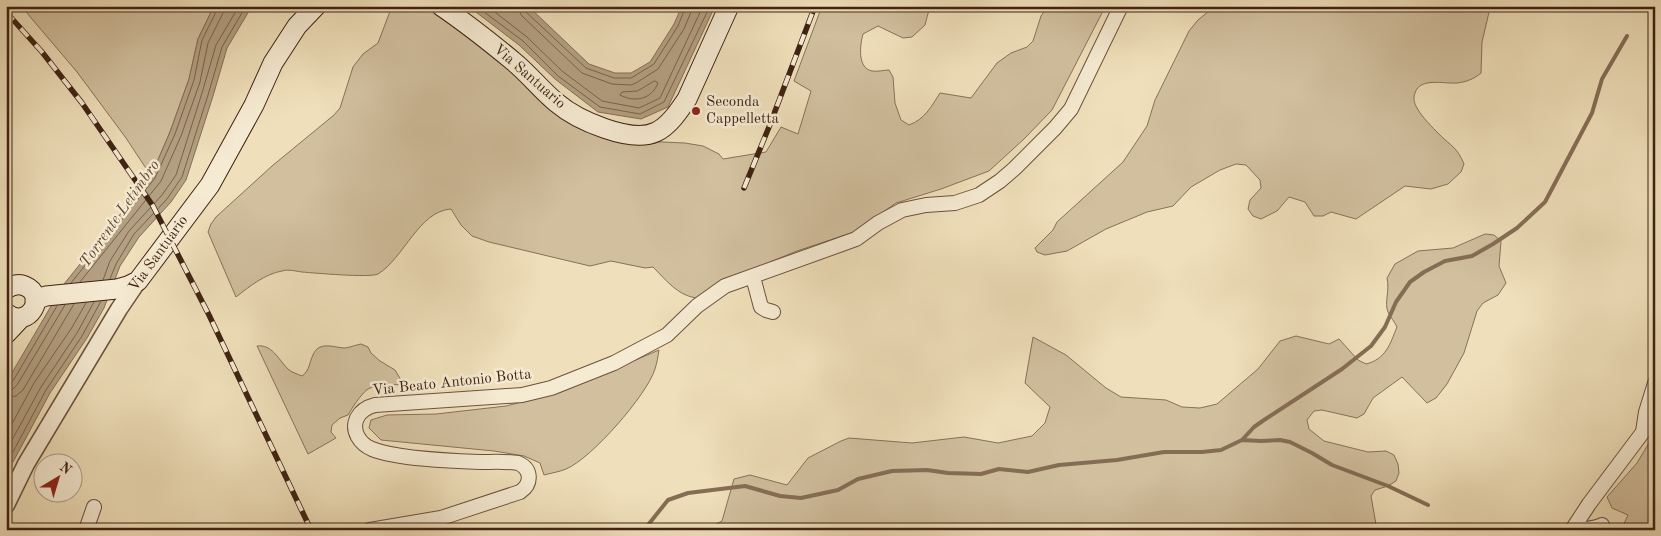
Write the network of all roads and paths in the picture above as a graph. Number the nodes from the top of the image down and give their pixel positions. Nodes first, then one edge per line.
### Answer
1 (316, 6) edge
2 (441, 6) edge
3 (729, 6) edge
4 (1121, 6) edge
5 (754, 277) junction
6 (138, 281) junction
7 (6, 289) edge
8 (44, 298) junction
9 (773, 312) dead end
10 (14, 315) edge
11 (6, 334) edge
12 (1655, 383) edge
13 (6, 505) edge
14 (94, 507) dead end
15 (1602, 525) dead end
16 (86, 530) edge
17 (370, 530) edge
18 (1572, 530) edge
19 (1579, 530) edge

1 - 6 main road, Via Santuario
2 - 3 main road, Via Santuario
4 - 5 street, Via Beato Antonio Botta
5 - 9 street
5 - 17 street, Via Beato Antonio Botta
6 - 8 main road
6 - 13 street, Via Santuario
7 - 8 main road
8 - 10 main road
10 - 11 main road
12 - 18 street
14 - 16 street
15 - 19 street

